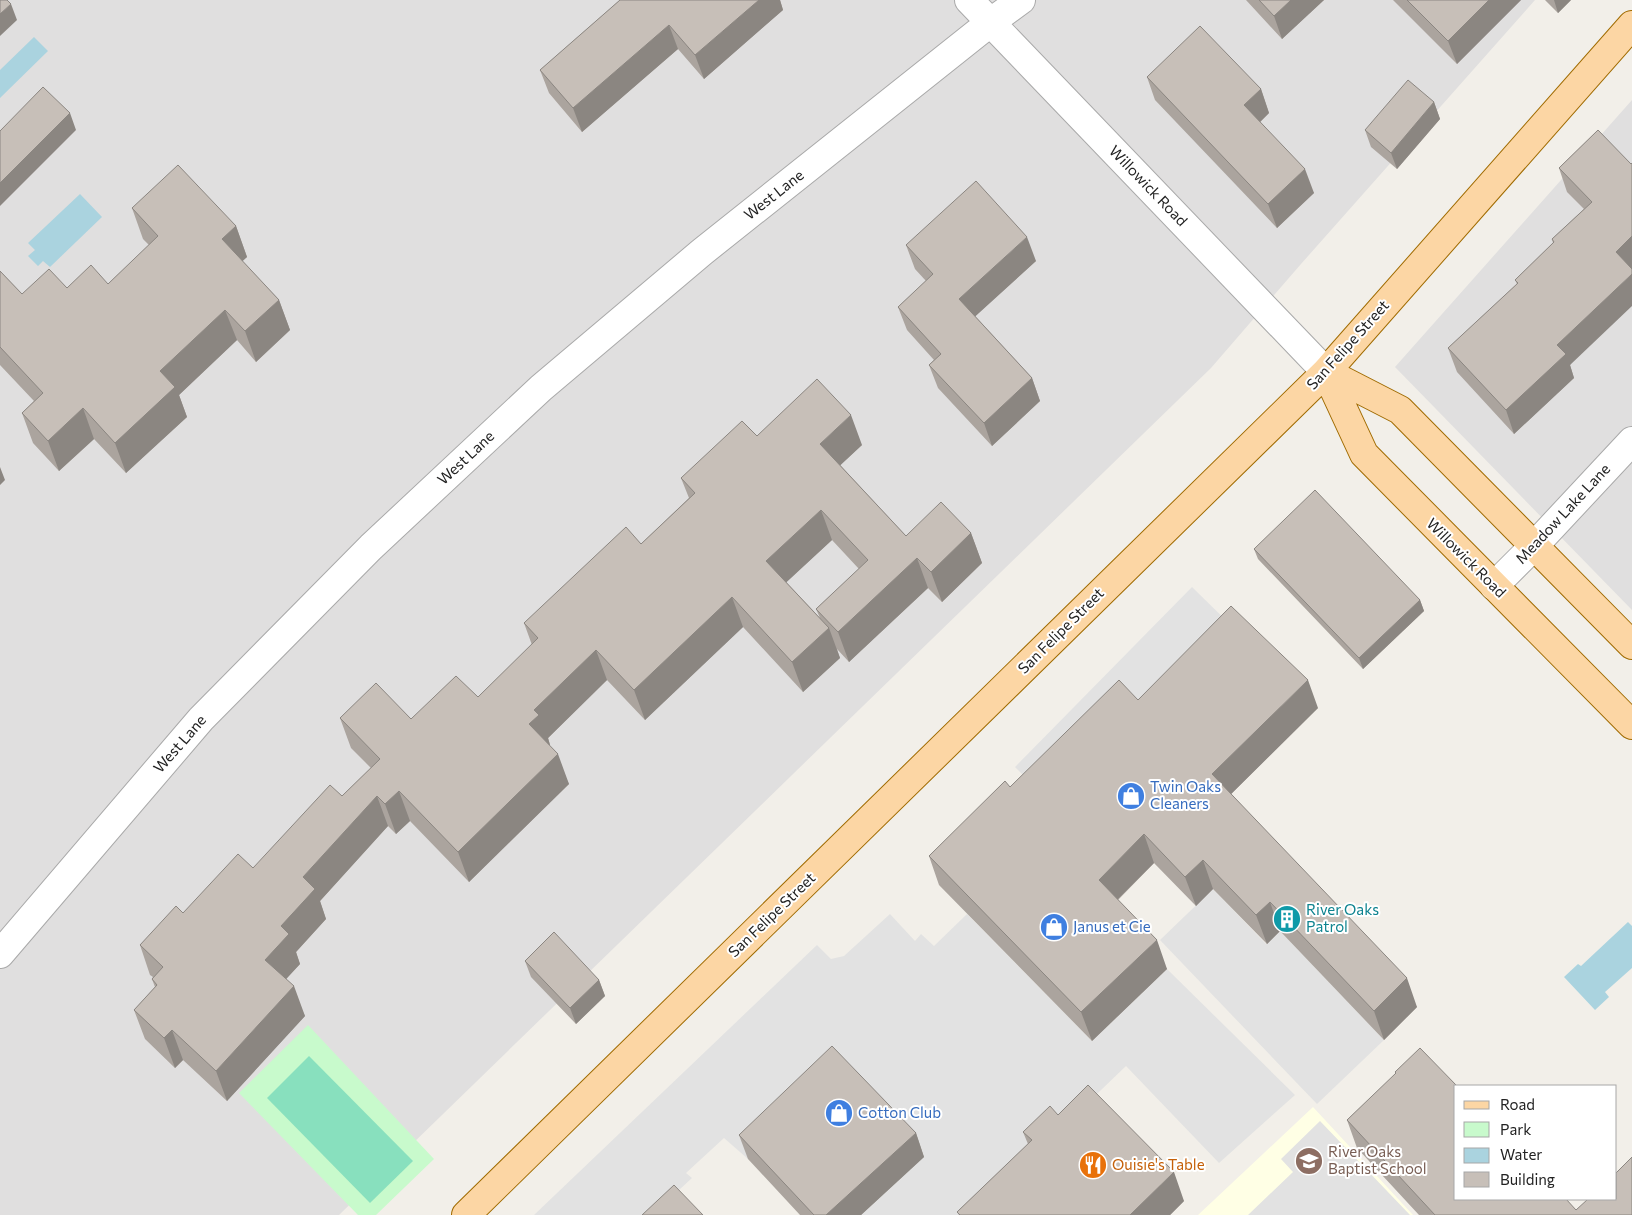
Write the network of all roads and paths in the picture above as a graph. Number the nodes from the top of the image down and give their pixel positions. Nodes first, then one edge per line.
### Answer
1 (969, 0) edge
2 (1021, 0) edge
3 (991, 22) junction
4 (1632, 25) edge
5 (1326, 372) junction
6 (1632, 441) edge
7 (1534, 546) junction
8 (1494, 586) junction
9 (1632, 645) edge
10 (1632, 726) edge
11 (0, 954) edge
12 (466, 1215) edge

1 - 3 street, Willowick Road
2 - 3 street, West Lane
3 - 5 street, Willowick Road
3 - 11 street, West Lane
4 - 5 main road, San Felipe Street
5 - 7 main road, Willowick Road
5 - 8 main road, Willowick Road
5 - 12 main road, San Felipe Street
6 - 7 street, Meadow Lake Lane
7 - 8 street, Meadow Lake Lane
7 - 9 main road, Willowick Road
8 - 10 main road, Willowick Road

